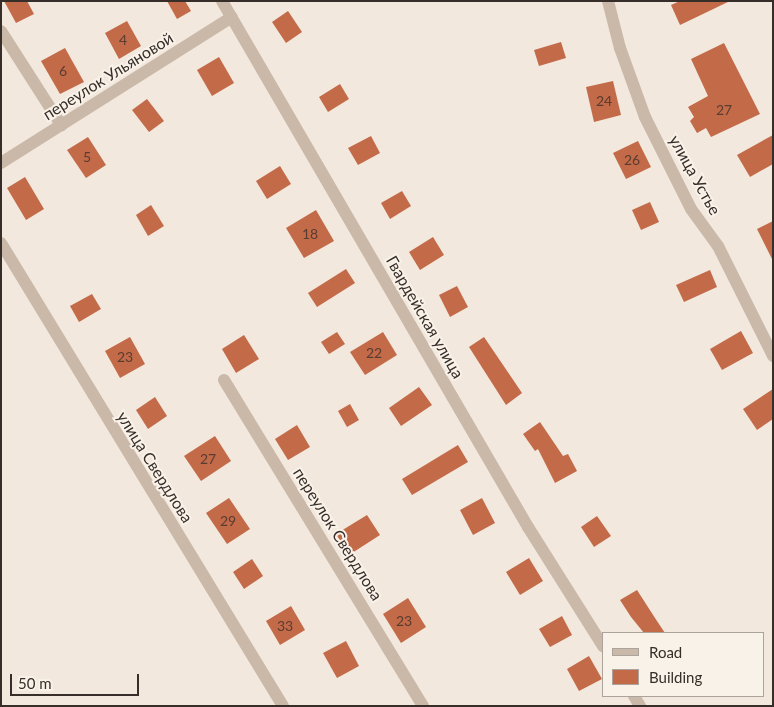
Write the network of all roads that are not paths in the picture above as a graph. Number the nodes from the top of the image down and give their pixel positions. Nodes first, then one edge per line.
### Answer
1 (222, 1) edge
2 (608, 1) edge
3 (232, 17) junction
4 (1, 31) edge
5 (61, 125) junction
6 (1, 163) edge
7 (1, 243) edge
8 (771, 359) edge
9 (224, 380) dead end
10 (602, 644) edge
11 (283, 706) edge
12 (423, 706) edge

1 - 3 street, Гвардейская улица
2 - 8 street, улица Устье
3 - 5 street, переулок Ульяновой
3 - 10 street, Гвардейская улица
4 - 5 street
5 - 6 street, переулок Ульяновой
7 - 11 street, улица Свердлова
9 - 12 street, переулок Свердлова

